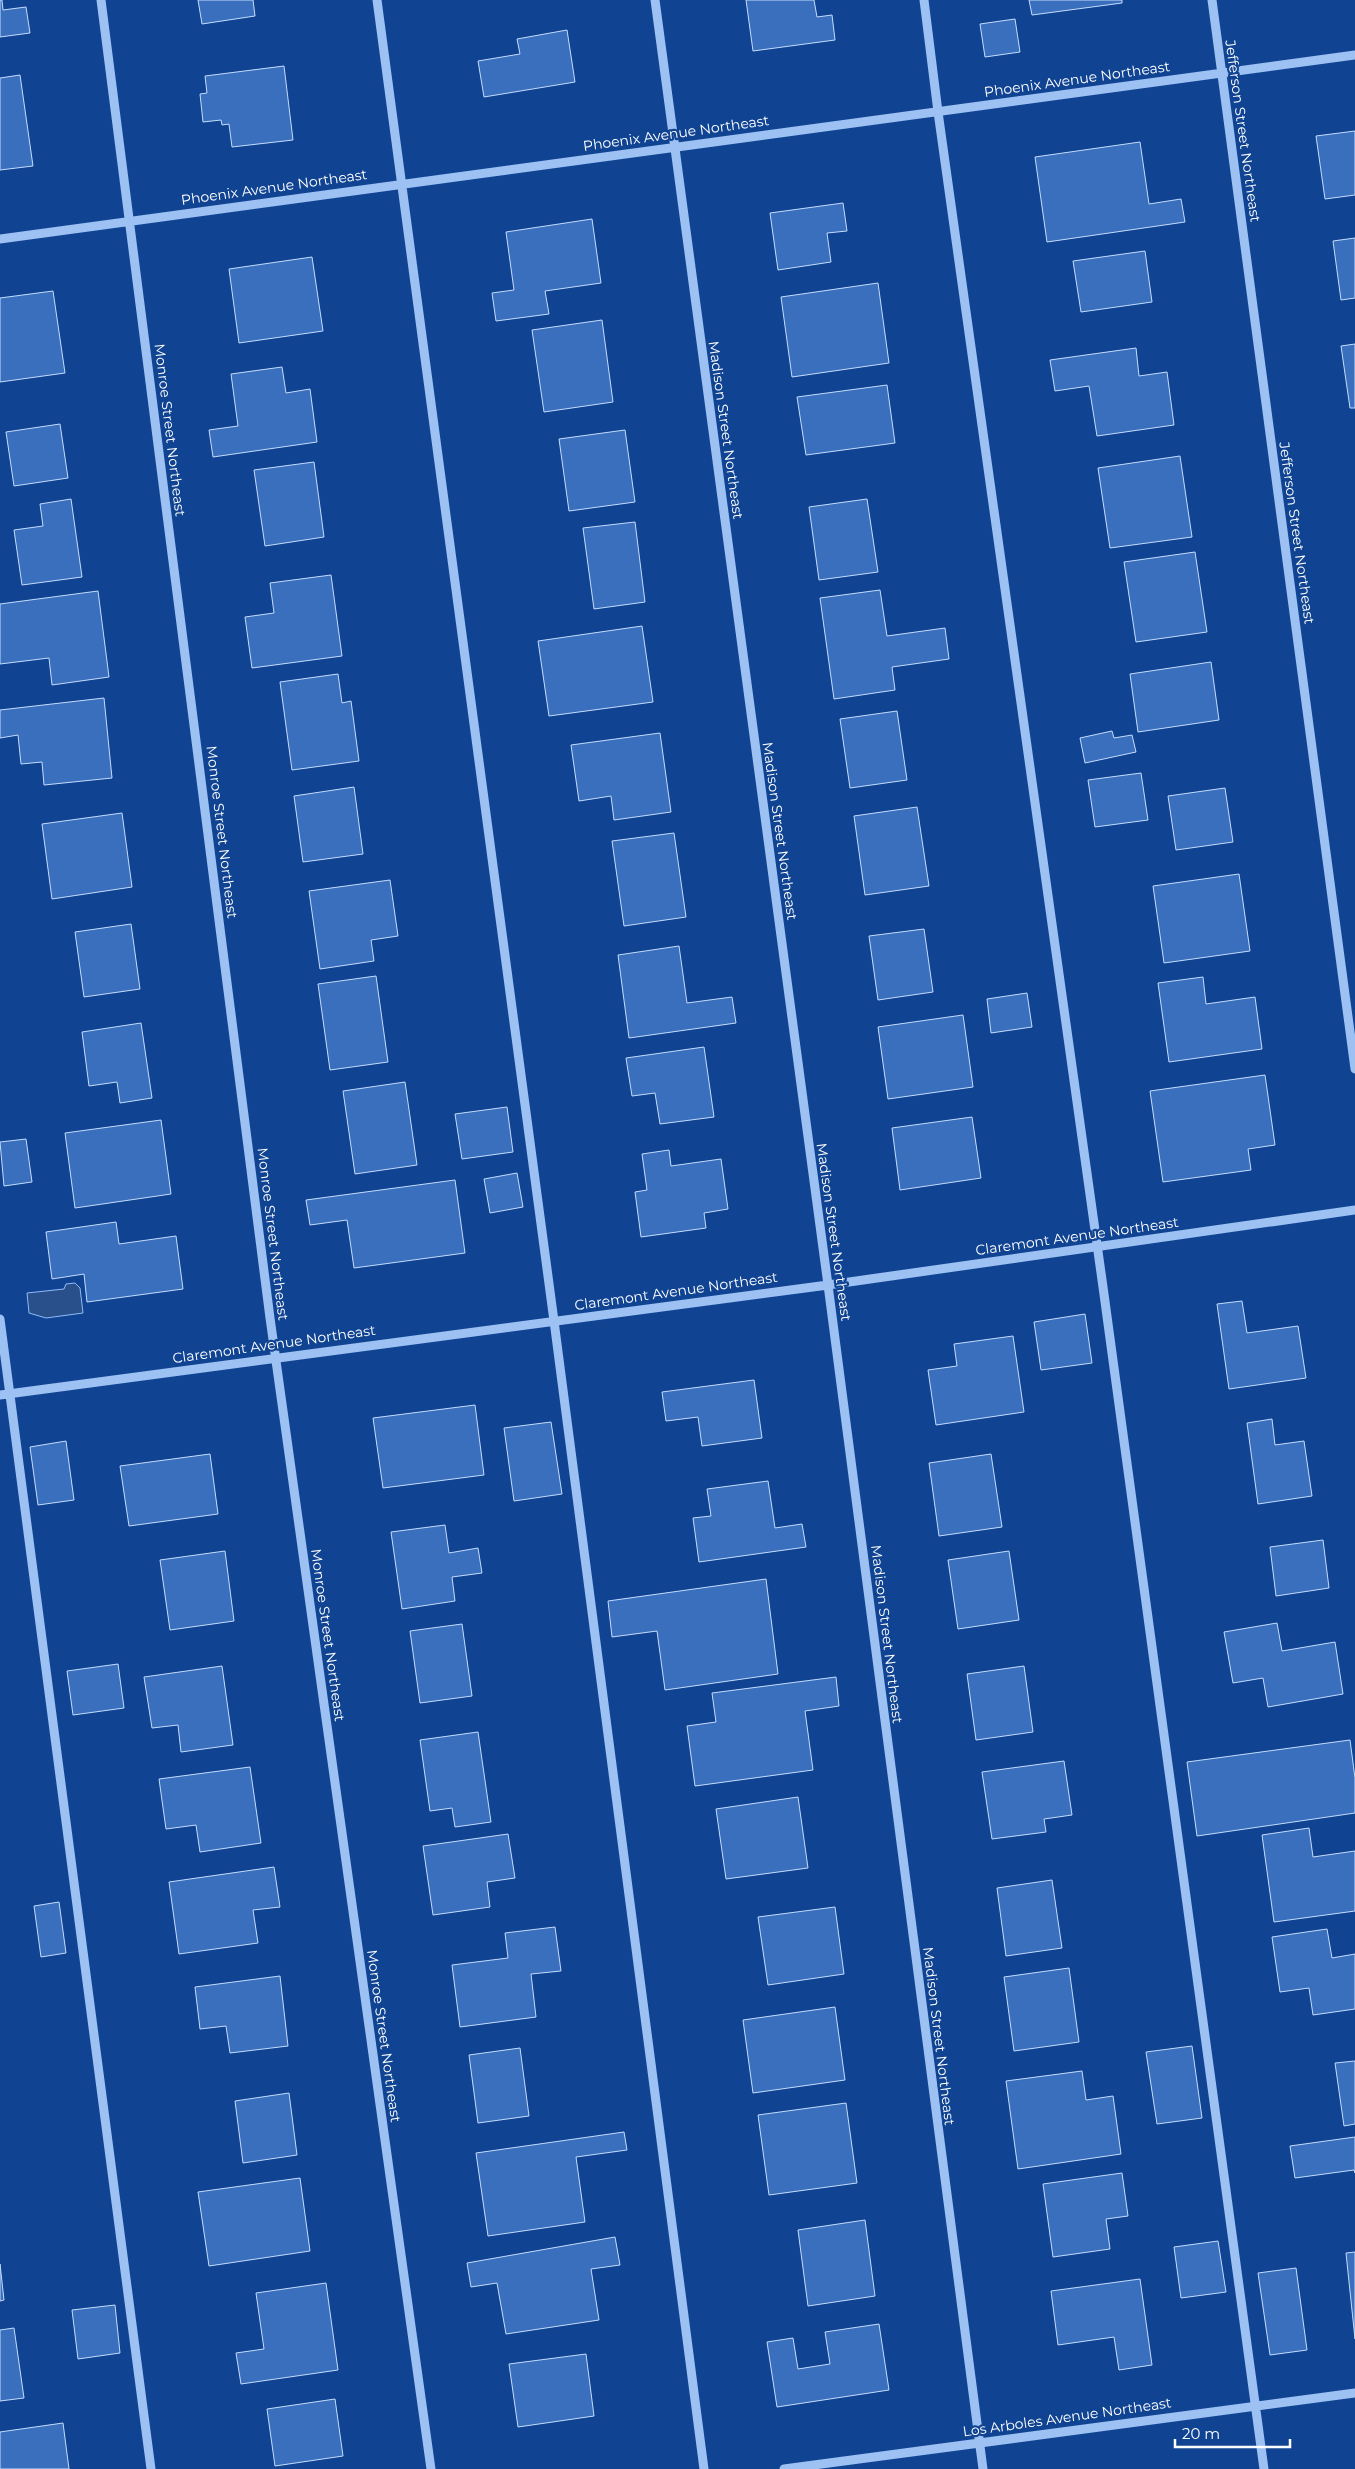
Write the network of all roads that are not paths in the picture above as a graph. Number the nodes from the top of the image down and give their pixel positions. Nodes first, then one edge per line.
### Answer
1 (101, 0) edge
2 (377, 0) edge
3 (655, 0) edge
4 (924, 0) edge
5 (1212, 0) edge
6 (1355, 55) edge
7 (1222, 73) junction
8 (938, 112) junction
9 (674, 147) junction
10 (400, 184) junction
11 (130, 221) junction
12 (0, 239) edge
13 (1355, 1069) edge
14 (1355, 1210) edge
15 (1097, 1247) junction
16 (828, 1286) junction
17 (0, 1319) edge
18 (554, 1321) junction
19 (275, 1357) junction
20 (11, 1394) junction
21 (0, 1395) edge
22 (1355, 2392) edge
23 (1255, 2406) junction
24 (979, 2442) junction
25 (152, 2469) edge
26 (431, 2469) edge
27 (704, 2469) edge
28 (784, 2469) edge
29 (983, 2469) edge
30 (1264, 2469) edge

1 - 11 street, Monroe Street Northeast
2 - 10 street
3 - 9 street, Madison Street Northeast
4 - 8 street
5 - 7 street, Jefferson Street Northeast
6 - 7 street, Phoenix Avenue Northeast
7 - 8 street, Phoenix Avenue Northeast
7 - 13 street, Jefferson Street Northeast
8 - 9 street, Phoenix Avenue Northeast
8 - 15 street
9 - 10 street, Phoenix Avenue Northeast
9 - 16 street, Madison Street Northeast
10 - 11 street, Phoenix Avenue Northeast
10 - 18 street
11 - 12 street, Phoenix Avenue Northeast
11 - 19 street, Monroe Street Northeast
14 - 15 street, Claremont Avenue Northeast
15 - 16 street, Claremont Avenue Northeast
15 - 23 street
16 - 18 street, Claremont Avenue Northeast
16 - 24 street, Madison Street Northeast
17 - 20 street
18 - 19 street, Claremont Avenue Northeast
18 - 27 street
19 - 20 street, Claremont Avenue Northeast
19 - 26 street, Monroe Street Northeast
20 - 21 street, Claremont Avenue Northeast
20 - 25 street
22 - 23 street, Los Arboles Avenue Northeast
23 - 24 street, Los Arboles Avenue Northeast
23 - 30 street
24 - 28 street, Los Arboles Avenue Northeast
24 - 29 street, Madison Street Northeast

